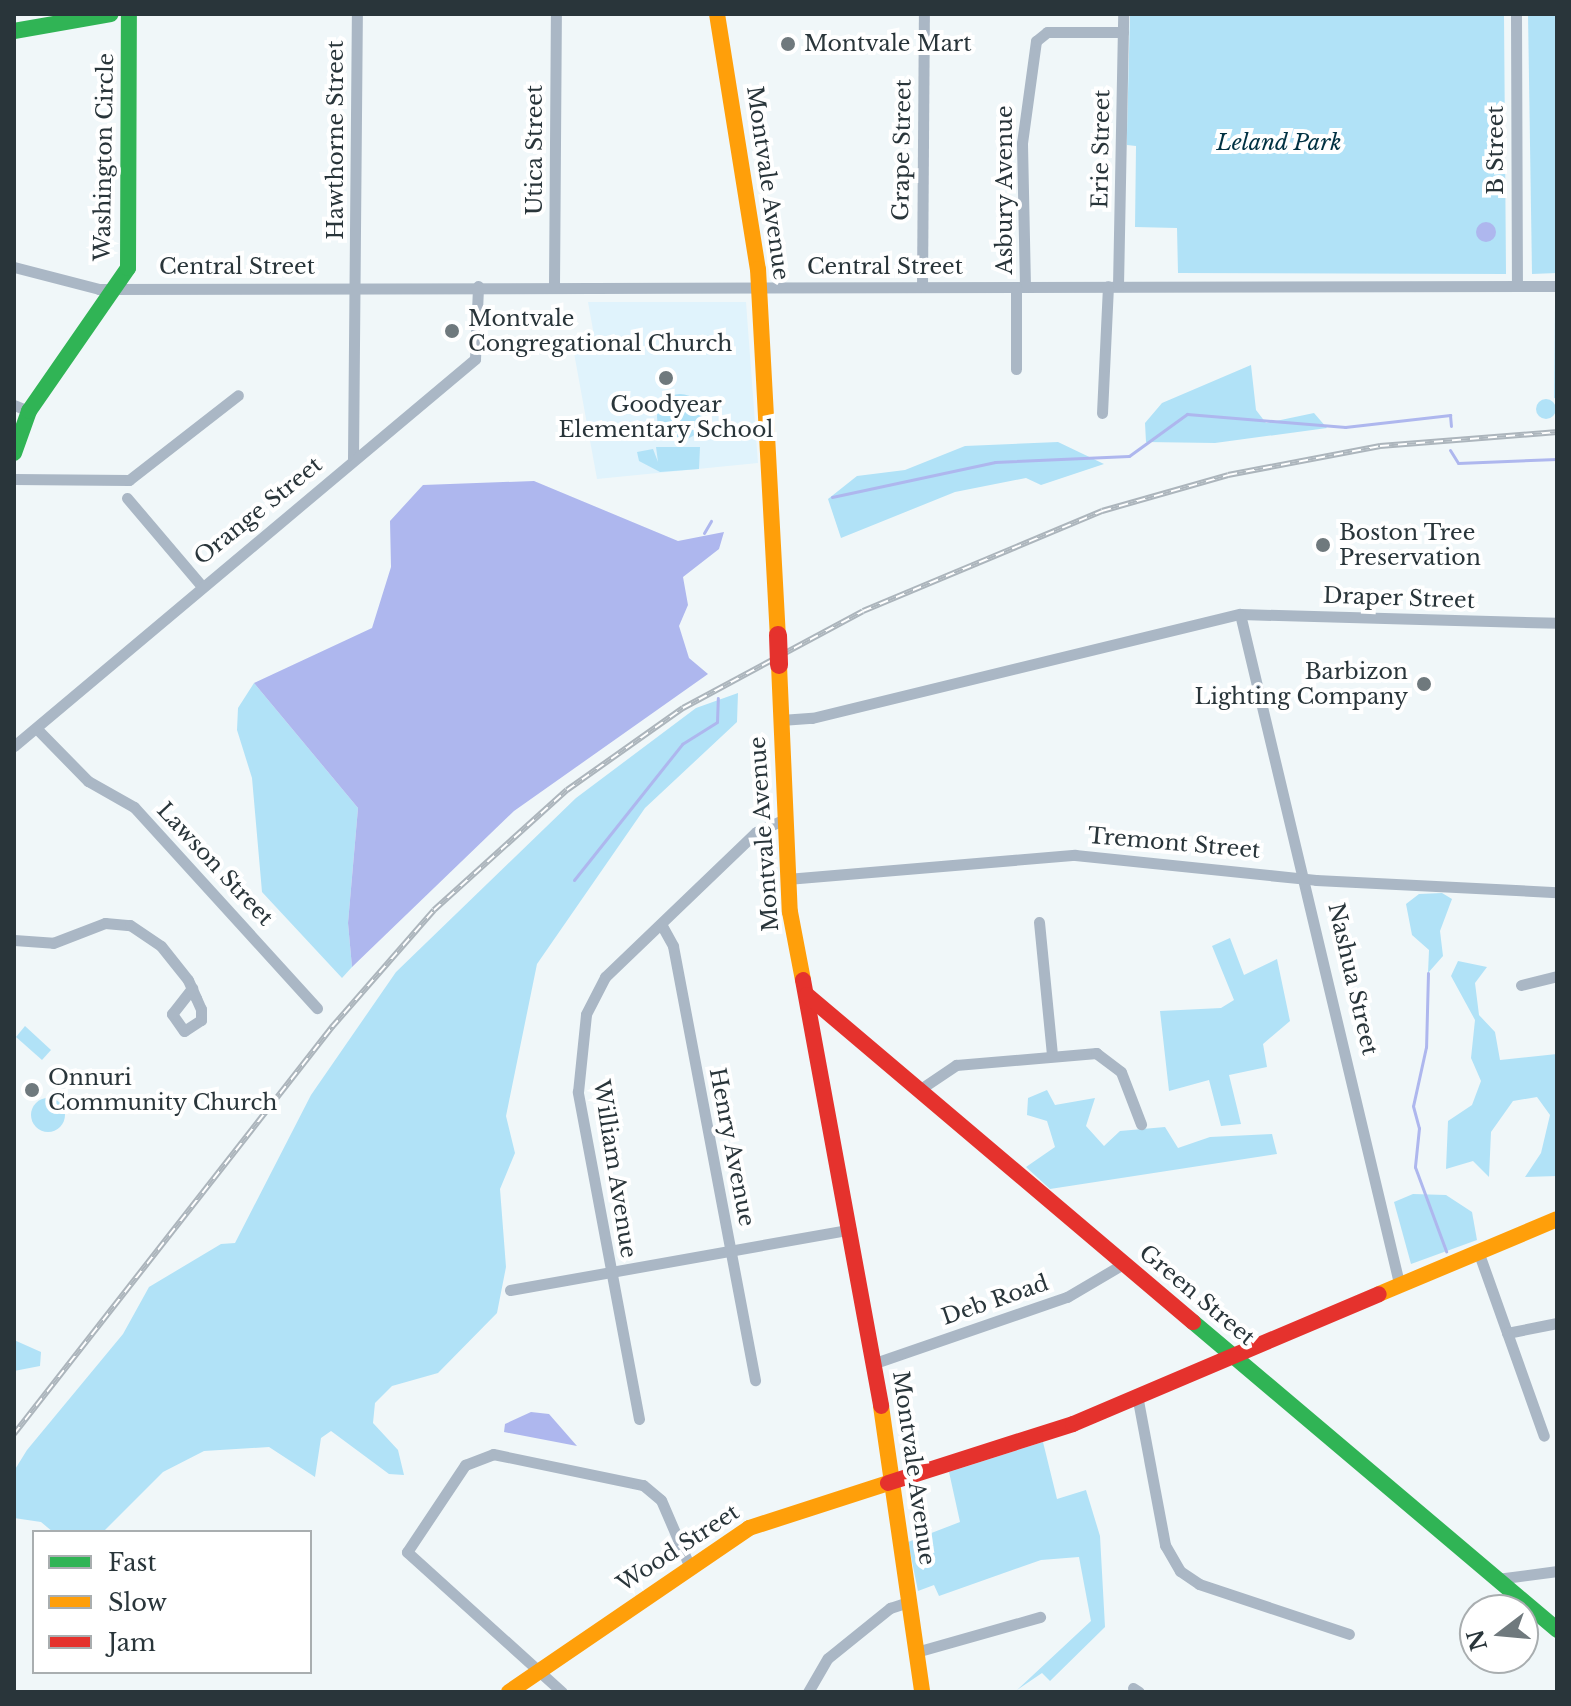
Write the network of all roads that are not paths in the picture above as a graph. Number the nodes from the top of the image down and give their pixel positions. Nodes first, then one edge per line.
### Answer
1 (111, 14) edge
2 (129, 14) edge
3 (357, 14) edge
4 (556, 14) edge
5 (717, 14) edge
6 (924, 14) edge
7 (1123, 14) edge
8 (1516, 14) edge
9 (14, 31) edge
10 (1123, 32) junction
11 (14, 267) edge
12 (354, 286) junction
13 (478, 286) junction
14 (554, 286) junction
15 (1113, 286) junction
16 (1517, 286) junction
17 (1557, 286) edge
18 (759, 287) junction
19 (922, 287) junction
20 (1020, 287) junction
21 (117, 288) junction
22 (1016, 369) dead end
23 (238, 395) dead end
24 (22, 408) edge
25 (1102, 413) dead end
26 (14, 453) edge
27 (353, 459) junction
28 (14, 479) edge
29 (127, 498) dead end
30 (200, 584) junction
31 (1240, 614) junction
32 (1557, 623) edge
33 (781, 720) junction
34 (37, 729) junction
35 (14, 746) edge
36 (785, 819) junction
37 (1305, 878) junction
38 (787, 879) junction
39 (1557, 892) edge
40 (1039, 922) dead end
41 (661, 924) junction
42 (14, 940) edge
43 (1557, 976) edge
44 (1521, 985) dead end
45 (192, 988) dead end
46 (807, 995) junction
47 (317, 1008) dead end
48 (1052, 1055) junction
49 (919, 1090) junction
50 (1141, 1124) dead end
51 (1557, 1219) edge
52 (851, 1229) junction
53 (1478, 1251) junction
54 (731, 1252) junction
55 (1123, 1264) junction
56 (612, 1274) junction
57 (1399, 1283) junction
58 (510, 1290) dead end
59 (1557, 1323) edge
60 (1507, 1333) junction
61 (1229, 1354) junction
62 (875, 1363) junction
63 (755, 1380) dead end
64 (1137, 1395) junction
65 (639, 1419) dead end
66 (1544, 1436) dead end
67 (892, 1482) junction
68 (689, 1565) junction
69 (1557, 1571) edge
70 (1497, 1579) junction
71 (909, 1602) junction
72 (1040, 1617) dead end
73 (1557, 1630) edge
74 (1349, 1634) dead end
75 (916, 1652) junction
76 (538, 1672) junction
77 (509, 1692) edge
78 (562, 1692) edge
79 (808, 1692) edge
80 (922, 1692) edge

1 - 9 street
2 - 21 street, Washington Circle
3 - 12 street, Hawthorne Street
4 - 14 street, Utica Street
5 - 18 street, Montvale Avenue
6 - 19 street, Grape Street
7 - 10 street, Erie Street
8 - 16 street, B Street
10 - 15 street, Erie Street
10 - 20 street, Asbury Avenue
11 - 21 street, Washington Circle
12 - 13 street, Central Street
12 - 21 street, Central Street
12 - 27 street, Hawthorne Street
13 - 14 street, Central Street
13 - 27 street, Orange Street
14 - 18 street, Central Street
15 - 16 street, Central Street
15 - 20 street, Central Street
15 - 25 street, Erie Street
16 - 17 street, Central Street
18 - 19 street, Central Street
18 - 33 street, Montvale Avenue, bridge
19 - 20 street, Central Street
20 - 22 street, Asbury Avenue
21 - 24 street
23 - 28 street
24 - 26 street
27 - 30 street, Orange Street
29 - 30 street
30 - 34 street, Orange Street
31 - 32 street, Draper Street
31 - 33 street
31 - 37 street, Nashua Street
33 - 36 street, Montvale Avenue
34 - 35 street, Orange Street
34 - 47 street, Lawson Street
36 - 38 street, Montvale Avenue
36 - 41 street, William Avenue
37 - 38 street, Tremont Street
37 - 39 street, Tremont Street
37 - 57 street, Nashua Street
38 - 46 street, Montvale Avenue
40 - 48 street
41 - 54 street, Henry Avenue
41 - 56 street, William Avenue
42 - 45 street
43 - 44 street
46 - 49 street, Green Street
46 - 52 street, Montvale Avenue
48 - 49 street
48 - 50 street
49 - 55 street, Green Street
51 - 53 street
52 - 54 street
52 - 62 street, Montvale Avenue
53 - 57 street
53 - 60 street
54 - 56 street
54 - 63 street, Henry Avenue
55 - 61 street, Green Street
55 - 62 street, Deb Road
56 - 58 street
56 - 65 street, William Avenue
57 - 61 street
59 - 60 street
60 - 66 street
61 - 64 street
61 - 70 street, Green Street
62 - 67 street, Montvale Avenue
64 - 67 street
64 - 74 street
67 - 68 street, Wood Street
67 - 71 street, Montvale Avenue
68 - 76 street, Wood Street
68 - 76 street
69 - 70 street
70 - 73 street, Green Street
71 - 75 street, Montvale Avenue
71 - 79 street
72 - 75 street
75 - 80 street, Montvale Avenue
76 - 77 street, Wood Street
76 - 78 street

